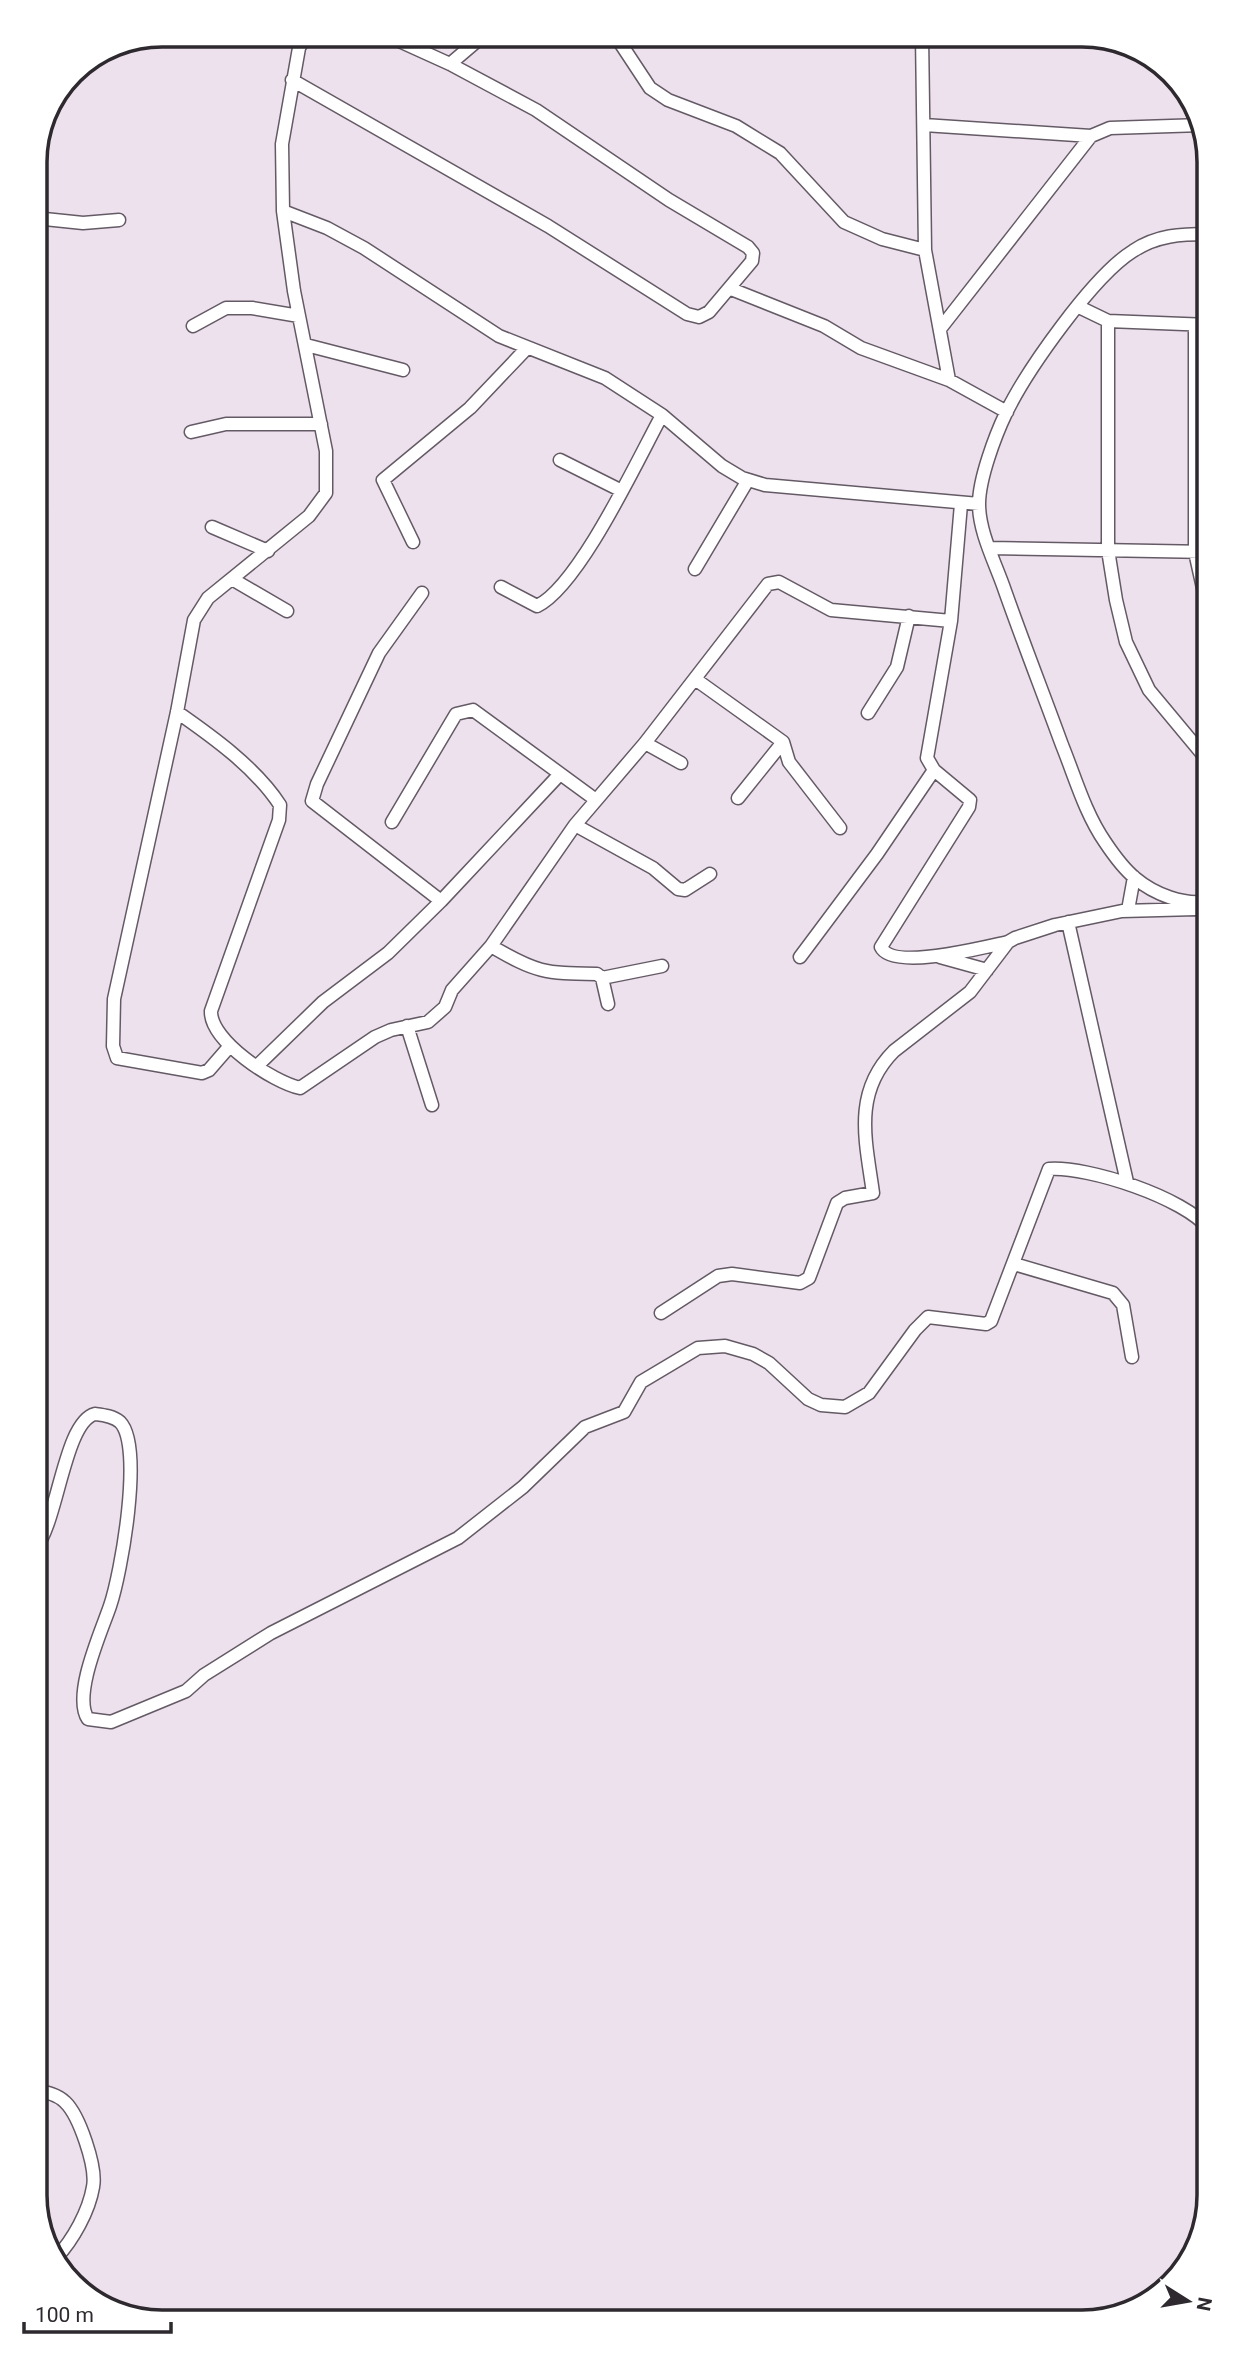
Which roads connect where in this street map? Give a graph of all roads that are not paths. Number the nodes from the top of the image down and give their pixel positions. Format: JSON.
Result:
{"nodes":[{"id":1,"x":300,"y":47,"type":"edge"},
{"id":2,"x":412,"y":47,"type":"edge"},
{"id":3,"x":470,"y":47,"type":"edge"},
{"id":4,"x":623,"y":47,"type":"edge"},
{"id":5,"x":922,"y":47,"type":"edge"},
{"id":6,"x":450,"y":64,"type":"junction"},
{"id":7,"x":292,"y":80,"type":"junction"},
{"id":8,"x":924,"y":125,"type":"junction"},
{"id":9,"x":1190,"y":125,"type":"edge"},
{"id":10,"x":1091,"y":136,"type":"junction"},
{"id":11,"x":283,"y":211,"type":"junction"},
{"id":12,"x":47,"y":219,"type":"edge"},
{"id":13,"x":119,"y":220,"type":"dead end"},
{"id":14,"x":1197,"y":234,"type":"edge"},
{"id":15,"x":925,"y":250,"type":"junction"},
{"id":16,"x":731,"y":289,"type":"junction"},
{"id":17,"x":1079,"y":307,"type":"junction"},
{"id":18,"x":299,"y":316,"type":"junction"},
{"id":19,"x":1108,"y":321,"type":"junction"},
{"id":20,"x":1195,"y":325,"type":"joint"},
{"id":21,"x":193,"y":326,"type":"dead end"},
{"id":22,"x":940,"y":329,"type":"junction"},
{"id":23,"x":306,"y":345,"type":"junction"},
{"id":24,"x":526,"y":349,"type":"junction"},
{"id":25,"x":403,"y":370,"type":"dead end"},
{"id":26,"x":949,"y":380,"type":"junction"},
{"id":27,"x":1006,"y":412,"type":"junction"},
{"id":28,"x":662,"y":415,"type":"junction"},
{"id":29,"x":321,"y":424,"type":"junction"},
{"id":30,"x":191,"y":432,"type":"dead end"},
{"id":31,"x":560,"y":460,"type":"dead end"},
{"id":32,"x":748,"y":480,"type":"junction"},
{"id":33,"x":621,"y":490,"type":"junction"},
{"id":34,"x":961,"y":504,"type":"junction"},
{"id":35,"x":979,"y":504,"type":"junction"},
{"id":36,"x":212,"y":527,"type":"dead end"},
{"id":37,"x":413,"y":542,"type":"dead end"},
{"id":38,"x":989,"y":548,"type":"junction"},
{"id":39,"x":1108,"y":550,"type":"junction"},
{"id":40,"x":268,"y":551,"type":"junction"},
{"id":41,"x":1195,"y":552,"type":"junction"},
{"id":42,"x":1197,"y":561,"type":"edge"},
{"id":43,"x":695,"y":569,"type":"dead end"},
{"id":44,"x":232,"y":579,"type":"junction"},
{"id":45,"x":501,"y":587,"type":"dead end"},
{"id":46,"x":422,"y":593,"type":"dead end"},
{"id":47,"x":287,"y":611,"type":"dead end"},
{"id":48,"x":909,"y":616,"type":"junction"},
{"id":49,"x":951,"y":621,"type":"junction"},
{"id":50,"x":695,"y":679,"type":"junction"},
{"id":51,"x":177,"y":712,"type":"junction"},
{"id":52,"x":868,"y":713,"type":"dead end"},
{"id":53,"x":783,"y":742,"type":"junction"},
{"id":54,"x":645,"y":743,"type":"junction"},
{"id":55,"x":1197,"y":748,"type":"edge"},
{"id":56,"x":681,"y":763,"type":"dead end"},
{"id":57,"x":934,"y":770,"type":"junction"},
{"id":58,"x":560,"y":774,"type":"junction"},
{"id":59,"x":738,"y":798,"type":"dead end"},
{"id":60,"x":596,"y":800,"type":"junction"},
{"id":61,"x":392,"y":822,"type":"dead end"},
{"id":62,"x":575,"y":825,"type":"junction"},
{"id":63,"x":840,"y":828,"type":"dead end"},
{"id":64,"x":710,"y":874,"type":"dead end"},
{"id":65,"x":1134,"y":877,"type":"junction"},
{"id":66,"x":1147,"y":887,"type":"junction"},
{"id":67,"x":441,"y":901,"type":"junction"},
{"id":68,"x":1197,"y":903,"type":"edge"},
{"id":69,"x":1197,"y":904,"type":"edge"},
{"id":70,"x":1128,"y":910,"type":"junction"},
{"id":71,"x":1143,"y":910,"type":"junction"},
{"id":72,"x":1068,"y":922,"type":"junction"},
{"id":73,"x":1008,"y":942,"type":"junction"},
{"id":74,"x":491,"y":946,"type":"junction"},
{"id":75,"x":936,"y":956,"type":"junction"},
{"id":76,"x":800,"y":957,"type":"dead end"},
{"id":77,"x":662,"y":967,"type":"dead end"},
{"id":78,"x":987,"y":970,"type":"junction"},
{"id":79,"x":603,"y":978,"type":"junction"},
{"id":80,"x":608,"y":1004,"type":"dead end"},
{"id":81,"x":407,"y":1026,"type":"junction"},
{"id":82,"x":229,"y":1047,"type":"junction"},
{"id":83,"x":258,"y":1065,"type":"junction"},
{"id":84,"x":432,"y":1105,"type":"dead end"},
{"id":85,"x":1127,"y":1182,"type":"junction"},
{"id":86,"x":1197,"y":1218,"type":"edge"},
{"id":87,"x":1014,"y":1265,"type":"junction"},
{"id":88,"x":661,"y":1313,"type":"dead end"},
{"id":89,"x":1132,"y":1357,"type":"dead end"},
{"id":90,"x":47,"y":1529,"type":"edge"},
{"id":91,"x":47,"y":2094,"type":"edge"},
{"id":92,"x":62,"y":2250,"type":"edge"}],
"edges":[{"from":1,"to":7,"type":"street"},
{"from":2,"to":6,"type":"street"},
{"from":3,"to":6,"type":"street"},
{"from":4,"to":15,"type":"street"},
{"from":5,"to":8,"type":"street"},
{"from":6,"to":16,"type":"street"},
{"from":7,"to":11,"type":"street"},
{"from":7,"to":16,"type":"street"},
{"from":8,"to":10,"type":"street"},
{"from":8,"to":15,"type":"street"},
{"from":9,"to":10,"type":"street"},
{"from":10,"to":22,"type":"street"},
{"from":11,"to":18,"type":"street"},
{"from":11,"to":24,"type":"street"},
{"from":12,"to":13,"type":"street"},
{"from":14,"to":17,"type":"street"},
{"from":15,"to":22,"type":"street"},
{"from":16,"to":26,"type":"street"},
{"from":17,"to":19,"type":"street"},
{"from":17,"to":27,"type":"street"},
{"from":18,"to":21,"type":"street"},
{"from":18,"to":23,"type":"street"},
{"from":19,"to":20,"type":"street"},
{"from":19,"to":39,"type":"street"},
{"from":20,"to":41,"type":"street"},
{"from":22,"to":26,"type":"street"},
{"from":23,"to":25,"type":"street"},
{"from":23,"to":29,"type":"street"},
{"from":24,"to":28,"type":"street"},
{"from":24,"to":37,"type":"street"},
{"from":26,"to":27,"type":"street"},
{"from":27,"to":35,"type":"street"},
{"from":28,"to":32,"type":"street"},
{"from":28,"to":33,"type":"street"},
{"from":29,"to":30,"type":"street"},
{"from":29,"to":40,"type":"street"},
{"from":31,"to":33,"type":"street"},
{"from":32,"to":34,"type":"street"},
{"from":32,"to":43,"type":"street"},
{"from":33,"to":45,"type":"street"},
{"from":34,"to":35,"type":"street"},
{"from":34,"to":49,"type":"street"},
{"from":35,"to":38,"type":"street"},
{"from":36,"to":40,"type":"street"},
{"from":38,"to":39,"type":"street"},
{"from":38,"to":65,"type":"street"},
{"from":39,"to":41,"type":"street"},
{"from":39,"to":55,"type":"street"},
{"from":40,"to":44,"type":"street"},
{"from":41,"to":42,"type":"street"},
{"from":44,"to":47,"type":"street"},
{"from":44,"to":51,"type":"street"},
{"from":46,"to":67,"type":"street"},
{"from":48,"to":49,"type":"street"},
{"from":48,"to":50,"type":"street"},
{"from":48,"to":52,"type":"street"},
{"from":49,"to":57,"type":"street"},
{"from":50,"to":53,"type":"street"},
{"from":50,"to":54,"type":"street"},
{"from":51,"to":82,"type":"street"},
{"from":51,"to":82,"type":"street"},
{"from":53,"to":59,"type":"street"},
{"from":53,"to":63,"type":"street"},
{"from":54,"to":56,"type":"street"},
{"from":54,"to":60,"type":"street"},
{"from":57,"to":75,"type":"street"},
{"from":57,"to":76,"type":"street"},
{"from":58,"to":60,"type":"street"},
{"from":58,"to":61,"type":"street"},
{"from":58,"to":67,"type":"street"},
{"from":60,"to":62,"type":"street"},
{"from":62,"to":64,"type":"street"},
{"from":62,"to":74,"type":"street"},
{"from":65,"to":66,"type":"street"},
{"from":65,"to":70,"type":"street"},
{"from":66,"to":68,"type":"street"},
{"from":66,"to":71,"type":"street"},
{"from":67,"to":83,"type":"street"},
{"from":69,"to":71,"type":"street"},
{"from":70,"to":71,"type":"street"},
{"from":70,"to":72,"type":"street"},
{"from":72,"to":73,"type":"street"},
{"from":72,"to":85,"type":"street"},
{"from":73,"to":75,"type":"street"},
{"from":73,"to":78,"type":"street"},
{"from":74,"to":79,"type":"street"},
{"from":74,"to":81,"type":"street"},
{"from":75,"to":78,"type":"street"},
{"from":77,"to":79,"type":"street"},
{"from":78,"to":88,"type":"street"},
{"from":79,"to":80,"type":"street"},
{"from":81,"to":83,"type":"street"},
{"from":81,"to":84,"type":"street"},
{"from":82,"to":83,"type":"street"},
{"from":85,"to":86,"type":"street"},
{"from":85,"to":87,"type":"street"},
{"from":87,"to":89,"type":"street"},
{"from":87,"to":90,"type":"street"},
{"from":91,"to":92,"type":"street"}]}
